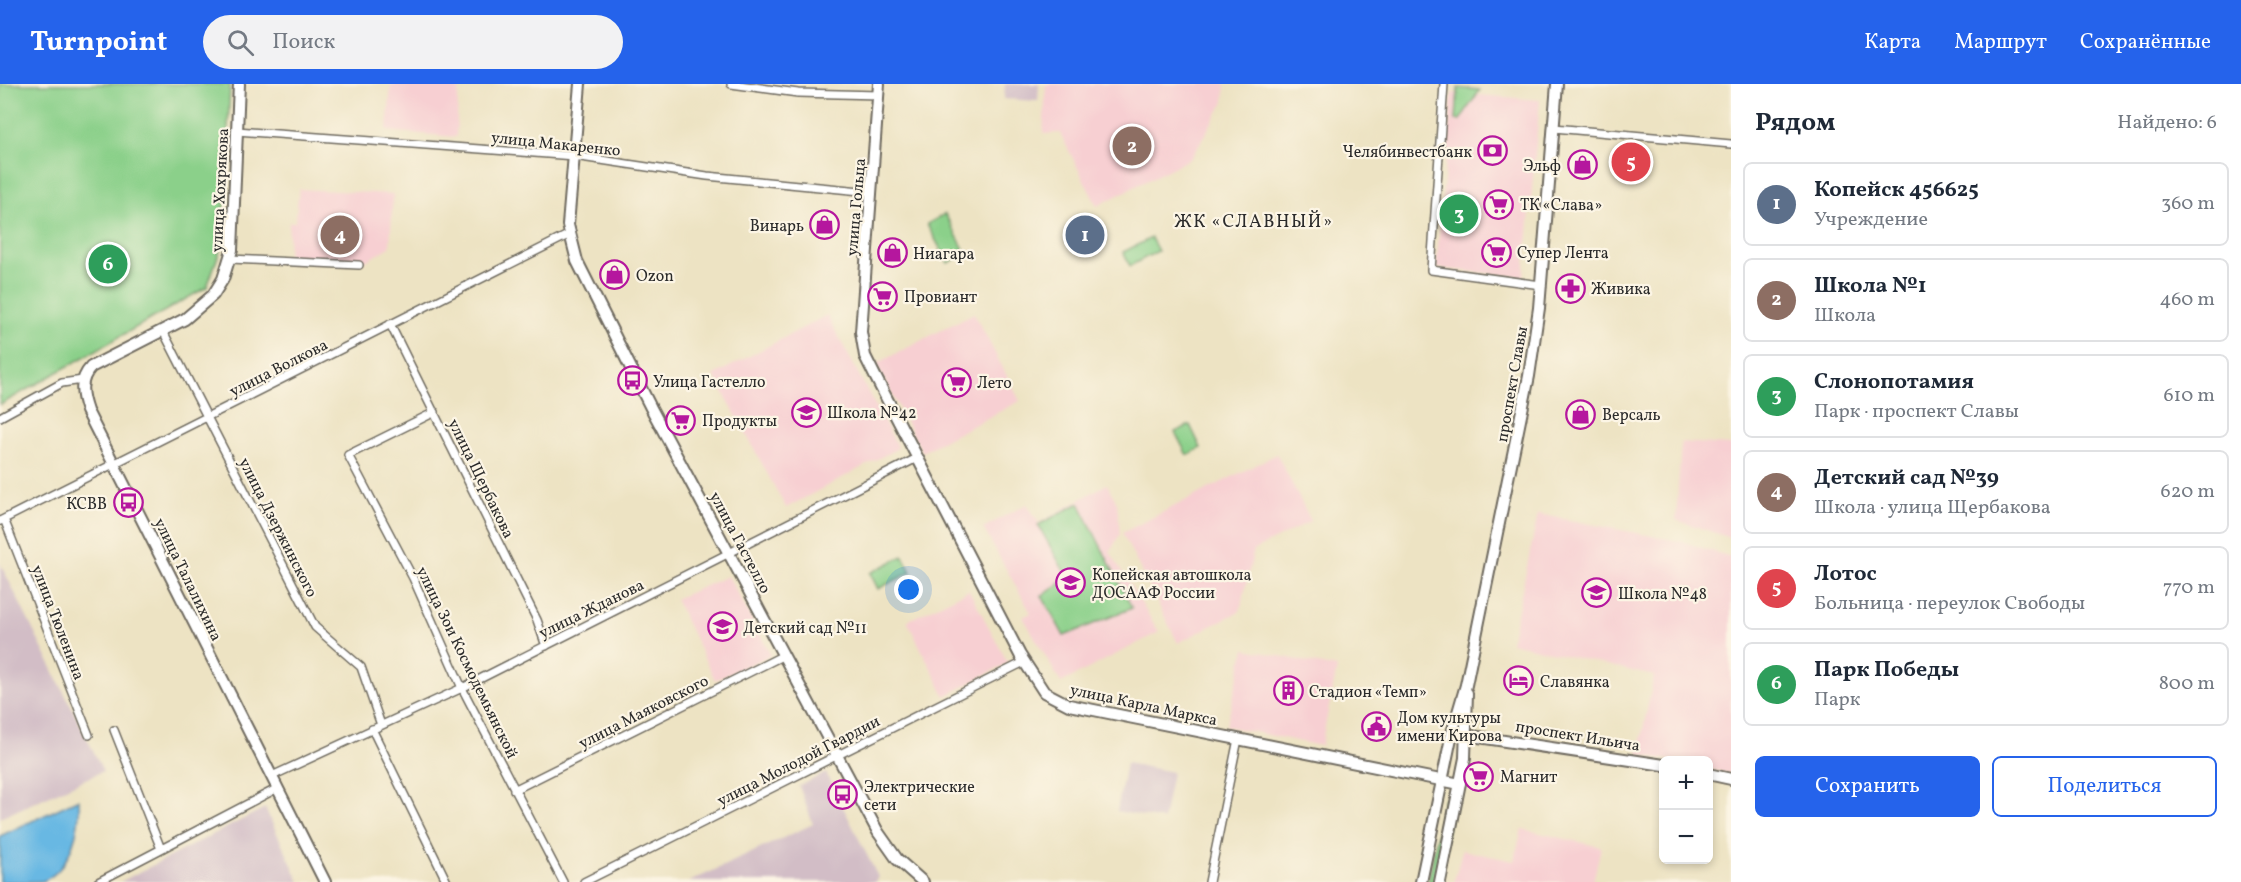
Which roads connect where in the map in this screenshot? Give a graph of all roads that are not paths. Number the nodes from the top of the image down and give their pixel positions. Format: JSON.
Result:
{"nodes":[{"id":1,"x":239,"y":84,"type":"edge"},
{"id":2,"x":580,"y":84,"type":"edge"},
{"id":3,"x":731,"y":84,"type":"edge"},
{"id":4,"x":1444,"y":84,"type":"edge"},
{"id":5,"x":1557,"y":84,"type":"edge"},
{"id":6,"x":879,"y":90,"type":"edge"},
{"id":7,"x":1554,"y":128,"type":"junction"},
{"id":8,"x":237,"y":131,"type":"junction"},
{"id":9,"x":1731,"y":144,"type":"edge"},
{"id":10,"x":574,"y":156,"type":"junction"},
{"id":11,"x":871,"y":192,"type":"junction"},
{"id":12,"x":568,"y":235,"type":"junction"},
{"id":13,"x":230,"y":259,"type":"junction"},
{"id":14,"x":359,"y":265,"type":"dead end"},
{"id":15,"x":1541,"y":285,"type":"junction"},
{"id":16,"x":390,"y":324,"type":"junction"},
{"id":17,"x":163,"y":331,"type":"junction"},
{"id":18,"x":861,"y":332,"type":"joint"},
{"id":19,"x":83,"y":380,"type":"junction"},
{"id":20,"x":435,"y":412,"type":"junction"},
{"id":21,"x":0,"y":417,"type":"edge"},
{"id":22,"x":207,"y":418,"type":"junction"},
{"id":23,"x":918,"y":457,"type":"junction"},
{"id":24,"x":116,"y":463,"type":"junction"},
{"id":25,"x":2,"y":520,"type":"edge"},
{"id":26,"x":730,"y":554,"type":"junction"},
{"id":27,"x":546,"y":646,"type":"junction"},
{"id":28,"x":784,"y":655,"type":"junction"},
{"id":29,"x":1024,"y":662,"type":"junction"},
{"id":30,"x":1466,"y":685,"type":"junction"},
{"id":31,"x":462,"y":688,"type":"junction"},
{"id":32,"x":381,"y":725,"type":"junction"},
{"id":33,"x":372,"y":729,"type":"junction"},
{"id":34,"x":114,"y":730,"type":"dead end"},
{"id":35,"x":1452,"y":733,"type":"junction"},
{"id":36,"x":89,"y":735,"type":"dead end"},
{"id":37,"x":1467,"y":735,"type":"junction"},
{"id":38,"x":1238,"y":739,"type":"junction"},
{"id":39,"x":836,"y":756,"type":"junction"},
{"id":40,"x":1659,"y":764,"type":"edge"},
{"id":41,"x":1713,"y":775,"type":"edge"},
{"id":42,"x":272,"y":777,"type":"junction"},
{"id":43,"x":1731,"y":779,"type":"edge"},
{"id":44,"x":1442,"y":781,"type":"junction"},
{"id":45,"x":1460,"y":784,"type":"junction"},
{"id":46,"x":278,"y":788,"type":"junction"},
{"id":47,"x":514,"y":790,"type":"junction"},
{"id":48,"x":161,"y":849,"type":"junction"},
{"id":49,"x":98,"y":882,"type":"edge"},
{"id":50,"x":325,"y":882,"type":"edge"},
{"id":51,"x":447,"y":882,"type":"edge"},
{"id":52,"x":562,"y":882,"type":"edge"},
{"id":53,"x":584,"y":882,"type":"edge"},
{"id":54,"x":923,"y":882,"type":"edge"},
{"id":55,"x":1209,"y":882,"type":"edge"},
{"id":56,"x":1421,"y":882,"type":"edge"},
{"id":57,"x":1440,"y":882,"type":"edge"}],
"edges":[{"from":1,"to":8,"type":"street","name":"улица Хохрякова"},
{"from":2,"to":10,"type":"street"},
{"from":3,"to":6,"type":"street"},
{"from":4,"to":15,"type":"street"},
{"from":5,"to":7,"type":"street","name":"проспект Славы"},
{"from":6,"to":11,"type":"street","name":"улица Гольца"},
{"from":7,"to":9,"type":"street"},
{"from":7,"to":15,"type":"street","name":"проспект Славы"},
{"from":8,"to":10,"type":"street","name":"улица Макаренко"},
{"from":8,"to":13,"type":"street","name":"улица Хохрякова"},
{"from":10,"to":11,"type":"street","name":"улица Макаренко"},
{"from":10,"to":12,"type":"street"},
{"from":11,"to":18,"type":"street","name":"улица Гольца"},
{"from":12,"to":16,"type":"street","name":"улица Волкова"},
{"from":12,"to":26,"type":"street","name":"улица Гастелло"},
{"from":13,"to":14,"type":"street"},
{"from":13,"to":17,"type":"street","name":"улица Хохрякова"},
{"from":15,"to":30,"type":"street","name":"проспект Славы"},
{"from":16,"to":20,"type":"street","name":"улица Щербакова"},
{"from":16,"to":22,"type":"street","name":"улица Волкова"},
{"from":17,"to":19,"type":"street","name":"улица Хохрякова"},
{"from":17,"to":22,"type":"street","name":"улица Дзержинского"},
{"from":18,"to":23,"type":"street","name":"улица Карла Маркса"},
{"from":19,"to":21,"type":"street"},
{"from":19,"to":24,"type":"street","name":"улица Талалихина"},
{"from":20,"to":27,"type":"street","name":"улица Щербакова"},
{"from":20,"to":31,"type":"street","name":"улица Зои Космодемьянской"},
{"from":22,"to":24,"type":"street","name":"улица Волкова"},
{"from":22,"to":32,"type":"street","name":"улица Дзержинского"},
{"from":23,"to":26,"type":"street","name":"улица Жданова"},
{"from":23,"to":29,"type":"street","name":"улица Карла Маркса"},
{"from":24,"to":25,"type":"street","name":"улица Волкова"},
{"from":24,"to":42,"type":"street","name":"улица Талалихина"},
{"from":25,"to":36,"type":"street","name":"улица Тюленина"},
{"from":26,"to":27,"type":"street","name":"улица Жданова"},
{"from":26,"to":28,"type":"street","name":"улица Гастелло"},
{"from":27,"to":31,"type":"street","name":"улица Жданова"},
{"from":28,"to":39,"type":"street","name":"улица Гастелло"},
{"from":28,"to":47,"type":"street","name":"улица Маяковского"},
{"from":29,"to":38,"type":"street","name":"улица Карла Маркса"},
{"from":29,"to":39,"type":"street","name":"улица Молодой Гвардии"},
{"from":30,"to":35,"type":"street","name":"проспект Славы"},
{"from":30,"to":37,"type":"street","name":"проспект Славы"},
{"from":31,"to":32,"type":"street","name":"улица Жданова"},
{"from":31,"to":47,"type":"street","name":"улица Зои Космодемьянской"},
{"from":32,"to":33,"type":"street","name":"улица Жданова"},
{"from":33,"to":42,"type":"street","name":"улица Жданова"},
{"from":33,"to":51,"type":"street"},
{"from":34,"to":48,"type":"street"},
{"from":35,"to":37,"type":"street","name":"проспект Ильича"},
{"from":35,"to":44,"type":"street","name":"проспект Славы"},
{"from":37,"to":40,"type":"street","name":"проспект Ильича"},
{"from":37,"to":45,"type":"street","name":"проспект Славы"},
{"from":38,"to":44,"type":"street","name":"улица Карла Маркса"},
{"from":38,"to":55,"type":"street"},
{"from":39,"to":53,"type":"street","name":"улица Молодой Гвардии"},
{"from":39,"to":54,"type":"street","name":"улица Гастелло"},
{"from":41,"to":43,"type":"street"},
{"from":42,"to":46,"type":"street","name":"улица Талалихина"},
{"from":44,"to":45,"type":"street","name":"улица Карла Маркса"},
{"from":44,"to":56,"type":"street","name":"проспект Славы"},
{"from":45,"to":57,"type":"street","name":"проспект Славы"},
{"from":46,"to":48,"type":"street"},
{"from":46,"to":50,"type":"street","name":"улица Талалихина"},
{"from":47,"to":52,"type":"street","name":"улица Зои Космодемьянской"},
{"from":48,"to":49,"type":"street"}]}
